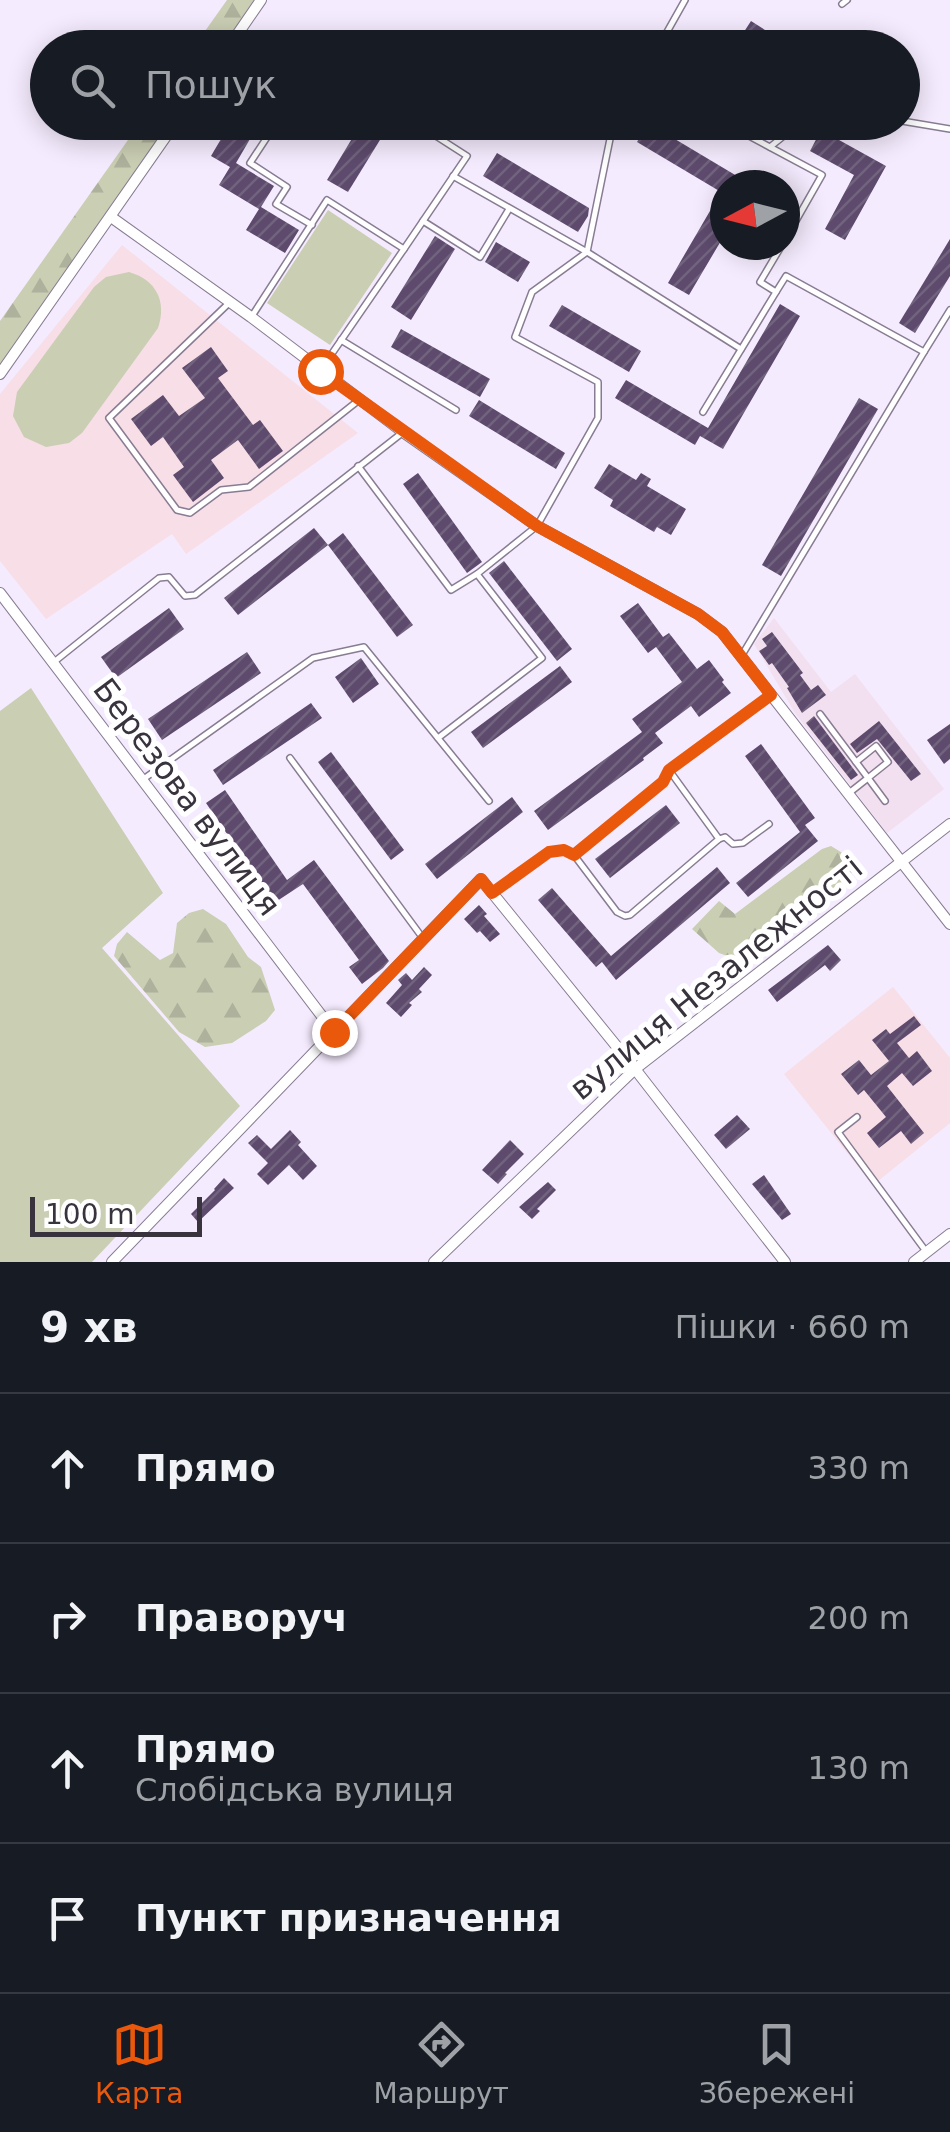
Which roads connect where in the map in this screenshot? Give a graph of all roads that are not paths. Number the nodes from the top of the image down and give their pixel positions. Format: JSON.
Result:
{"nodes":[{"id":1,"x":261,"y":0,"type":"edge"},
{"id":2,"x":684,"y":0,"type":"edge"},
{"id":3,"x":240,"y":30,"type":"edge"},
{"id":4,"x":668,"y":30,"type":"edge"},
{"id":5,"x":920,"y":123,"type":"edge"},
{"id":6,"x":950,"y":129,"type":"edge"},
{"id":7,"x":164,"y":140,"type":"edge"},
{"id":8,"x":266,"y":140,"type":"edge"},
{"id":9,"x":442,"y":140,"type":"edge"},
{"id":10,"x":610,"y":140,"type":"edge"},
{"id":11,"x":756,"y":140,"type":"edge"},
{"id":12,"x":780,"y":140,"type":"edge"},
{"id":13,"x":770,"y":148,"type":"junction"},
{"id":14,"x":454,"y":176,"type":"junction"},
{"id":15,"x":509,"y":209,"type":"junction"},
{"id":16,"x":800,"y":214,"type":"edge"},
{"id":17,"x":111,"y":216,"type":"junction"},
{"id":18,"x":423,"y":220,"type":"junction"},
{"id":19,"x":312,"y":225,"type":"junction"},
{"id":20,"x":404,"y":249,"type":"junction"},
{"id":21,"x":587,"y":252,"type":"junction"},
{"id":22,"x":773,"y":260,"type":"edge"},
{"id":23,"x":776,"y":292,"type":"junction"},
{"id":24,"x":230,"y":302,"type":"junction"},
{"id":25,"x":950,"y":310,"type":"edge"},
{"id":26,"x":251,"y":317,"type":"junction"},
{"id":27,"x":942,"y":323,"type":"junction"},
{"id":28,"x":950,"y":329,"type":"edge"},
{"id":29,"x":341,"y":340,"type":"junction"},
{"id":30,"x":741,"y":349,"type":"junction"},
{"id":31,"x":924,"y":352,"type":"junction"},
{"id":32,"x":320,"y":371,"type":"junction"},
{"id":33,"x":0,"y":374,"type":"edge"},
{"id":34,"x":359,"y":400,"type":"junction"},
{"id":35,"x":456,"y":410,"type":"dead end"},
{"id":36,"x":703,"y":412,"type":"dead end"},
{"id":37,"x":403,"y":432,"type":"junction"},
{"id":38,"x":358,"y":466,"type":"junction"},
{"id":39,"x":537,"y":526,"type":"junction"},
{"id":40,"x":477,"y":574,"type":"junction"},
{"id":41,"x":0,"y":593,"type":"edge"},
{"id":42,"x":742,"y":655,"type":"junction"},
{"id":43,"x":54,"y":662,"type":"junction"},
{"id":44,"x":771,"y":695,"type":"junction"},
{"id":45,"x":820,"y":714,"type":"dead end"},
{"id":46,"x":438,"y":738,"type":"junction"},
{"id":47,"x":290,"y":758,"type":"dead end"},
{"id":48,"x":856,"y":762,"type":"junction"},
{"id":49,"x":669,"y":770,"type":"junction"},
{"id":50,"x":868,"y":778,"type":"junction"},
{"id":51,"x":142,"y":780,"type":"junction"},
{"id":52,"x":849,"y":794,"type":"junction"},
{"id":53,"x":885,"y":800,"type":"dead end"},
{"id":54,"x":489,"y":802,"type":"dead end"},
{"id":55,"x":769,"y":824,"type":"dead end"},
{"id":56,"x":950,"y":824,"type":"edge"},
{"id":57,"x":719,"y":839,"type":"junction"},
{"id":58,"x":574,"y":855,"type":"junction"},
{"id":59,"x":901,"y":860,"type":"junction"},
{"id":60,"x":492,"y":893,"type":"junction"},
{"id":61,"x":950,"y":924,"type":"edge"},
{"id":62,"x":424,"y":939,"type":"junction"},
{"id":63,"x":334,"y":1032,"type":"junction"},
{"id":64,"x":634,"y":1069,"type":"junction"},
{"id":65,"x":858,"y":1118,"type":"dead end"},
{"id":66,"x":950,"y":1234,"type":"edge"},
{"id":67,"x":930,"y":1257,"type":"edge"},
{"id":68,"x":112,"y":1262,"type":"edge"},
{"id":69,"x":434,"y":1262,"type":"edge"},
{"id":70,"x":785,"y":1262,"type":"edge"},
{"id":71,"x":914,"y":1262,"type":"edge"}],
"edges":[{"from":1,"to":3,"type":"street"},
{"from":2,"to":4,"type":"lane"},
{"from":5,"to":6,"type":"lane"},
{"from":7,"to":17,"type":"street"},
{"from":8,"to":19,"type":"lane"},
{"from":9,"to":14,"type":"lane"},
{"from":10,"to":21,"type":"lane"},
{"from":11,"to":13,"type":"lane"},
{"from":12,"to":13,"type":"lane"},
{"from":13,"to":16,"type":"lane"},
{"from":14,"to":15,"type":"lane"},
{"from":14,"to":18,"type":"lane"},
{"from":15,"to":18,"type":"lane"},
{"from":15,"to":21,"type":"lane"},
{"from":17,"to":24,"type":"street"},
{"from":17,"to":33,"type":"street"},
{"from":18,"to":20,"type":"lane"},
{"from":19,"to":20,"type":"lane"},
{"from":19,"to":26,"type":"lane"},
{"from":20,"to":29,"type":"lane"},
{"from":21,"to":30,"type":"lane"},
{"from":21,"to":39,"type":"lane"},
{"from":22,"to":23,"type":"lane"},
{"from":23,"to":30,"type":"lane"},
{"from":23,"to":31,"type":"lane"},
{"from":24,"to":26,"type":"street"},
{"from":24,"to":34,"type":"lane"},
{"from":25,"to":27,"type":"lane"},
{"from":26,"to":32,"type":"street"},
{"from":27,"to":28,"type":"lane"},
{"from":27,"to":31,"type":"lane"},
{"from":29,"to":32,"type":"lane"},
{"from":29,"to":35,"type":"lane"},
{"from":30,"to":36,"type":"lane"},
{"from":31,"to":42,"type":"lane"},
{"from":32,"to":34,"type":"street"},
{"from":34,"to":37,"type":"street"},
{"from":37,"to":38,"type":"lane"},
{"from":37,"to":39,"type":"street"},
{"from":38,"to":40,"type":"lane"},
{"from":38,"to":43,"type":"lane"},
{"from":39,"to":40,"type":"lane"},
{"from":39,"to":42,"type":"street"},
{"from":40,"to":46,"type":"lane"},
{"from":41,"to":43,"type":"street","name":"Березова вулиця"},
{"from":42,"to":44,"type":"street"},
{"from":43,"to":51,"type":"street","name":"Березова вулиця"},
{"from":44,"to":49,"type":"lane"},
{"from":44,"to":52,"type":"street"},
{"from":45,"to":48,"type":"lane"},
{"from":46,"to":51,"type":"lane"},
{"from":46,"to":54,"type":"lane"},
{"from":47,"to":62,"type":"lane"},
{"from":48,"to":50,"type":"lane"},
{"from":48,"to":50,"type":"lane"},
{"from":49,"to":57,"type":"lane"},
{"from":49,"to":58,"type":"lane"},
{"from":50,"to":52,"type":"lane"},
{"from":50,"to":53,"type":"lane"},
{"from":51,"to":63,"type":"street","name":"Березова вулиця"},
{"from":52,"to":59,"type":"street"},
{"from":55,"to":57,"type":"lane"},
{"from":56,"to":59,"type":"street","name":"вулиця Незалежності"},
{"from":57,"to":58,"type":"lane"},
{"from":58,"to":60,"type":"lane"},
{"from":59,"to":61,"type":"street"},
{"from":59,"to":64,"type":"street","name":"вулиця Незалежності"},
{"from":60,"to":62,"type":"street"},
{"from":60,"to":64,"type":"street"},
{"from":62,"to":63,"type":"street"},
{"from":63,"to":68,"type":"street"},
{"from":64,"to":69,"type":"street","name":"вулиця Незалежності"},
{"from":64,"to":70,"type":"street"},
{"from":65,"to":67,"type":"lane"},
{"from":66,"to":67,"type":"street"},
{"from":67,"to":71,"type":"street"}]}
